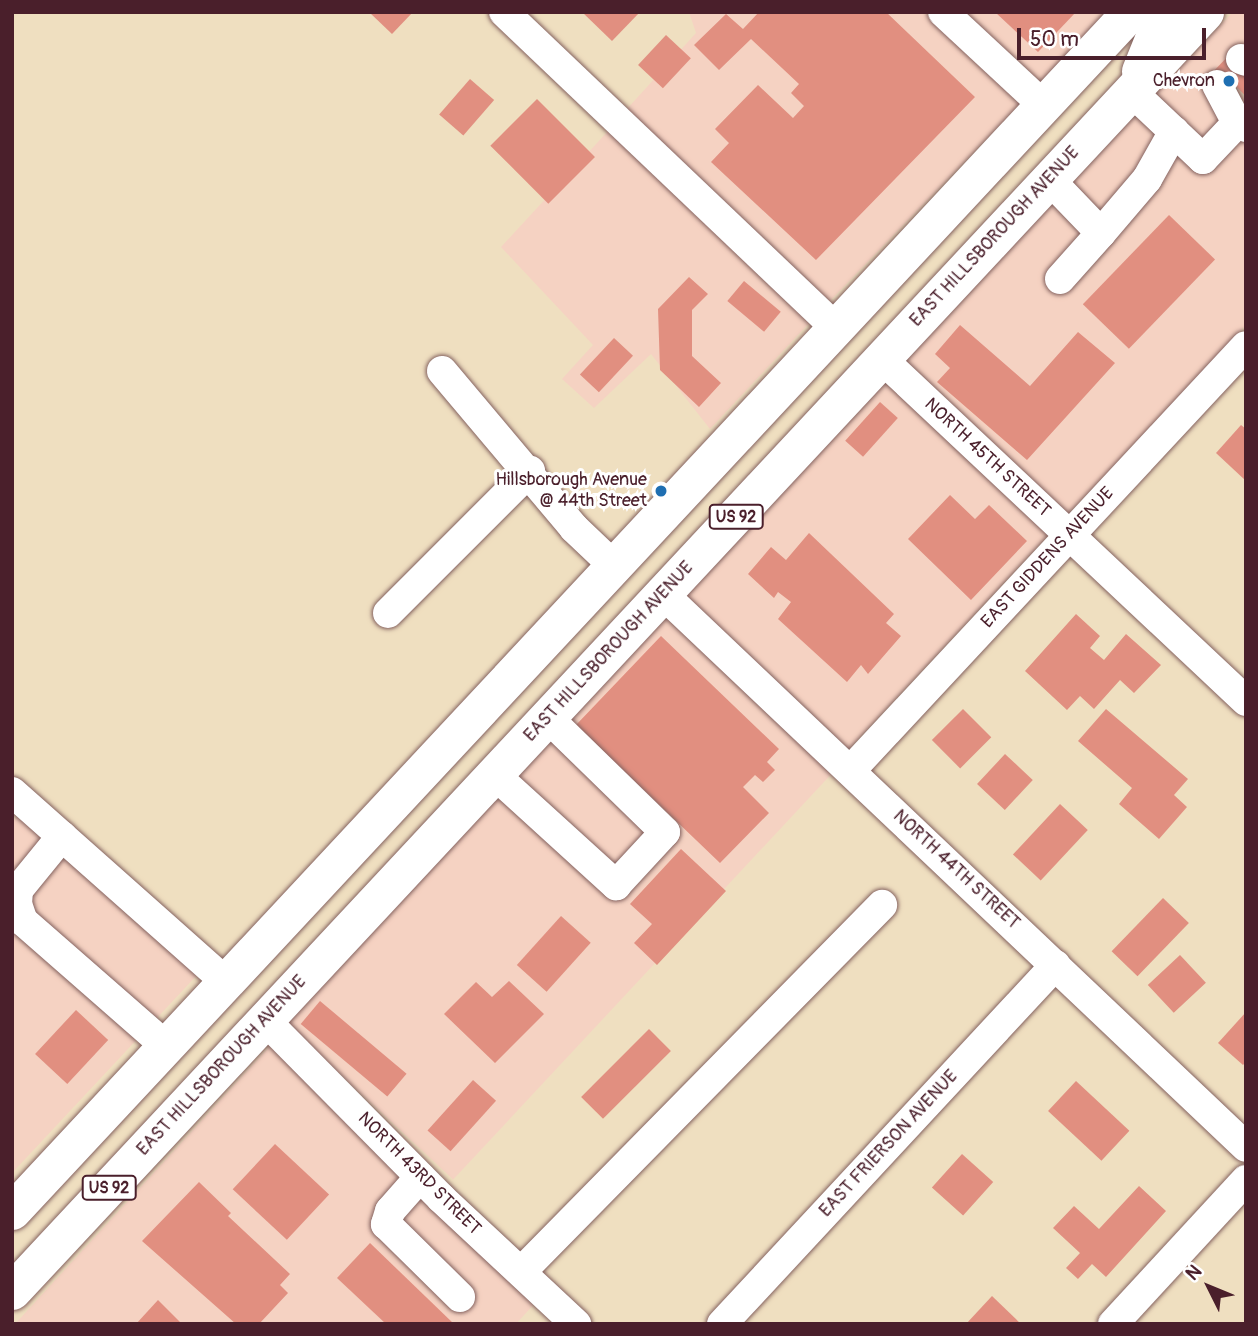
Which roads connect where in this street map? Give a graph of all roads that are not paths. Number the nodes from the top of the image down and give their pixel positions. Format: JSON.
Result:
{"nodes":[{"id":1,"x":504,"y":12,"type":"edge"},
{"id":2,"x":943,"y":12,"type":"edge"},
{"id":3,"x":1130,"y":12,"type":"edge"},
{"id":4,"x":1169,"y":12,"type":"edge"},
{"id":5,"x":1205,"y":12,"type":"edge"},
{"id":6,"x":1131,"y":91,"type":"junction"},
{"id":7,"x":1043,"y":105,"type":"junction"},
{"id":8,"x":1237,"y":112,"type":"tunnel mouth"},
{"id":9,"x":1174,"y":131,"type":"junction"},
{"id":10,"x":1049,"y":179,"type":"junction"},
{"id":11,"x":1101,"y":233,"type":"junction"},
{"id":12,"x":1060,"y":279,"type":"dead end"},
{"id":13,"x":836,"y":328,"type":"junction"},
{"id":14,"x":1246,"y":346,"type":"edge"},
{"id":15,"x":881,"y":358,"type":"junction"},
{"id":16,"x":442,"y":371,"type":"dead end"},
{"id":17,"x":530,"y":471,"type":"junction"},
{"id":18,"x":1069,"y":535,"type":"junction"},
{"id":19,"x":614,"y":566,"type":"junction"},
{"id":20,"x":664,"y":595,"type":"junction"},
{"id":21,"x":388,"y":613,"type":"dead end"},
{"id":22,"x":1246,"y":701,"type":"edge"},
{"id":23,"x":548,"y":718,"type":"junction"},
{"id":24,"x":850,"y":770,"type":"junction"},
{"id":25,"x":495,"y":775,"type":"junction"},
{"id":26,"x":12,"y":792,"type":"edge"},
{"id":27,"x":62,"y":836,"type":"junction"},
{"id":28,"x":882,"y":905,"type":"dead end"},
{"id":29,"x":283,"y":922,"type":"junction"},
{"id":30,"x":1056,"y":965,"type":"junction"},
{"id":31,"x":226,"y":982,"type":"junction"},
{"id":32,"x":265,"y":1020,"type":"junction"},
{"id":33,"x":166,"y":1046,"type":"junction"},
{"id":34,"x":205,"y":1085,"type":"junction"},
{"id":35,"x":1246,"y":1147,"type":"edge"},
{"id":36,"x":420,"y":1177,"type":"junction"},
{"id":37,"x":1246,"y":1180,"type":"edge"},
{"id":38,"x":12,"y":1211,"type":"edge"},
{"id":39,"x":521,"y":1272,"type":"junction"},
{"id":40,"x":12,"y":1291,"type":"edge"},
{"id":41,"x":460,"y":1297,"type":"dead end"},
{"id":42,"x":576,"y":1324,"type":"edge"},
{"id":43,"x":722,"y":1324,"type":"edge"},
{"id":44,"x":1113,"y":1324,"type":"edge"}],
"edges":[{"from":1,"to":13,"type":"street"},
{"from":2,"to":7,"type":"street"},
{"from":3,"to":7,"type":"main road","number":"US 92"},
{"from":4,"to":6,"type":"main road"},
{"from":5,"to":6,"type":"main road","name":"EAST HILLSBOROUGH AVENUE","number":"US 92"},
{"from":6,"to":9,"type":"street"},
{"from":6,"to":10,"type":"main road","name":"EAST HILLSBOROUGH AVENUE","number":"US 92"},
{"from":7,"to":13,"type":"main road","number":"US 92"},
{"from":8,"to":9,"type":"street"},
{"from":9,"to":11,"type":"street"},
{"from":10,"to":11,"type":"street"},
{"from":10,"to":15,"type":"main road","name":"EAST HILLSBOROUGH AVENUE","number":"US 92"},
{"from":11,"to":12,"type":"street"},
{"from":13,"to":19,"type":"main road","number":"US 92"},
{"from":14,"to":18,"type":"street","name":"EAST GIDDENS AVENUE"},
{"from":15,"to":18,"type":"street","name":"NORTH 45TH STREET"},
{"from":15,"to":20,"type":"main road","name":"EAST HILLSBOROUGH AVENUE","number":"US 92"},
{"from":16,"to":17,"type":"street"},
{"from":17,"to":19,"type":"street"},
{"from":17,"to":21,"type":"street"},
{"from":18,"to":22,"type":"street","name":"NORTH 45TH STREET"},
{"from":18,"to":24,"type":"street","name":"EAST GIDDENS AVENUE"},
{"from":19,"to":29,"type":"main road","number":"US 92"},
{"from":20,"to":23,"type":"main road","name":"EAST HILLSBOROUGH AVENUE","number":"US 92"},
{"from":20,"to":24,"type":"street","name":"NORTH 44TH STREET"},
{"from":23,"to":25,"type":"main road","name":"EAST HILLSBOROUGH AVENUE","number":"US 92"},
{"from":23,"to":25,"type":"street"},
{"from":24,"to":30,"type":"street","name":"NORTH 44TH STREET"},
{"from":25,"to":32,"type":"main road","name":"EAST HILLSBOROUGH AVENUE","number":"US 92"},
{"from":26,"to":27,"type":"street"},
{"from":27,"to":31,"type":"street"},
{"from":27,"to":33,"type":"street"},
{"from":28,"to":39,"type":"street"},
{"from":29,"to":31,"type":"main road","number":"US 92"},
{"from":29,"to":32,"type":"main road"},
{"from":30,"to":35,"type":"street","name":"NORTH 44TH STREET"},
{"from":30,"to":43,"type":"street","name":"EAST FRIERSON AVENUE"},
{"from":31,"to":33,"type":"main road","number":"US 92"},
{"from":31,"to":34,"type":"main road"},
{"from":32,"to":34,"type":"main road","name":"EAST HILLSBOROUGH AVENUE","number":"US 92"},
{"from":32,"to":36,"type":"street","name":"NORTH 43RD STREET"},
{"from":33,"to":38,"type":"main road","number":"US 92"},
{"from":34,"to":40,"type":"main road","name":"EAST HILLSBOROUGH AVENUE","number":"US 92"},
{"from":36,"to":39,"type":"street","name":"NORTH 43RD STREET"},
{"from":36,"to":41,"type":"street"},
{"from":37,"to":44,"type":"street"},
{"from":39,"to":42,"type":"street","name":"NORTH 43RD STREET"}]}
